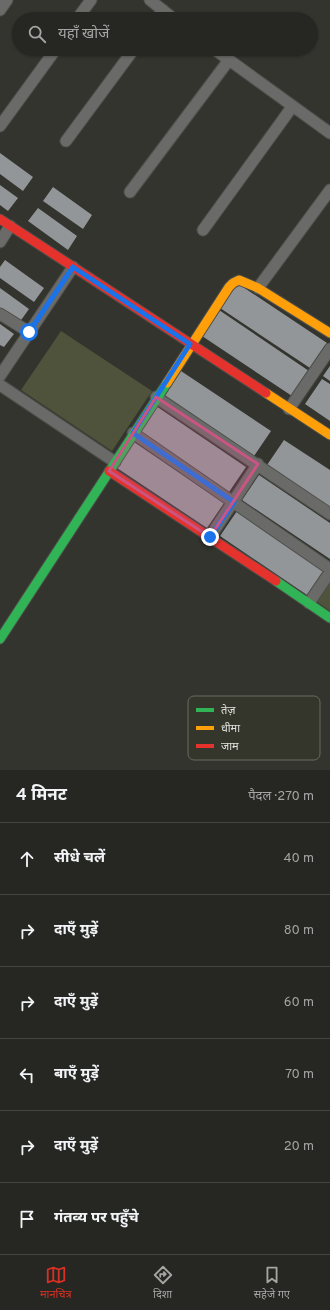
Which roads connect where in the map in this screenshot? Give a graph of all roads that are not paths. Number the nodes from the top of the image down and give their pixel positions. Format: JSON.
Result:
{"nodes":[{"id":1,"x":7,"y":0,"type":"edge"},
{"id":2,"x":150,"y":0,"type":"edge"},
{"id":3,"x":87,"y":2,"type":"edge"},
{"id":4,"x":0,"y":10,"type":"edge"},
{"id":5,"x":81,"y":12,"type":"edge"},
{"id":6,"x":157,"y":12,"type":"edge"},
{"id":7,"x":51,"y":56,"type":"edge"},
{"id":8,"x":129,"y":56,"type":"edge"},
{"id":9,"x":223,"y":56,"type":"edge"},
{"id":10,"x":228,"y":60,"type":"junction"},
{"id":11,"x":292,"y":107,"type":"junction"},
{"id":12,"x":0,"y":126,"type":"edge"},
{"id":13,"x":330,"y":133,"type":"edge"},
{"id":14,"x":66,"y":141,"type":"dead end"},
{"id":15,"x":330,"y":190,"type":"edge"},
{"id":16,"x":130,"y":192,"type":"dead end"},
{"id":17,"x":0,"y":219,"type":"edge"},
{"id":18,"x":10,"y":226,"type":"junction"},
{"id":19,"x":203,"y":230,"type":"dead end"},
{"id":20,"x":0,"y":242,"type":"edge"},
{"id":21,"x":73,"y":267,"type":"junction"},
{"id":22,"x":258,"y":288,"type":"junction"},
{"id":23,"x":0,"y":314,"type":"edge"},
{"id":24,"x":29,"y":332,"type":"junction"},
{"id":25,"x":330,"y":333,"type":"edge"},
{"id":26,"x":190,"y":344,"type":"junction"},
{"id":27,"x":330,"y":349,"type":"edge"},
{"id":28,"x":0,"y":376,"type":"edge"},
{"id":29,"x":0,"y":385,"type":"edge"},
{"id":30,"x":156,"y":397,"type":"junction"},
{"id":31,"x":289,"y":409,"type":"junction"},
{"id":32,"x":133,"y":433,"type":"junction"},
{"id":33,"x":330,"y":435,"type":"edge"},
{"id":34,"x":258,"y":464,"type":"junction"},
{"id":35,"x":112,"y":466,"type":"junction"},
{"id":36,"x":234,"y":502,"type":"junction"},
{"id":37,"x":330,"y":514,"type":"edge"},
{"id":38,"x":210,"y":537,"type":"junction"},
{"id":39,"x":330,"y":571,"type":"edge"},
{"id":40,"x":309,"y":603,"type":"junction"},
{"id":41,"x":330,"y":618,"type":"edge"},
{"id":42,"x":0,"y":638,"type":"edge"}],
"edges":[{"from":1,"to":4,"type":"street"},
{"from":2,"to":6,"type":"street"},
{"from":3,"to":5,"type":"street"},
{"from":7,"to":12,"type":"street"},
{"from":8,"to":14,"type":"street"},
{"from":9,"to":10,"type":"street"},
{"from":10,"to":11,"type":"street"},
{"from":10,"to":16,"type":"street"},
{"from":11,"to":13,"type":"street"},
{"from":11,"to":19,"type":"street"},
{"from":15,"to":22,"type":"street"},
{"from":17,"to":18,"type":"street"},
{"from":18,"to":20,"type":"street"},
{"from":18,"to":21,"type":"street"},
{"from":21,"to":24,"type":"street"},
{"from":21,"to":26,"type":"street"},
{"from":22,"to":25,"type":"street"},
{"from":22,"to":26,"type":"street"},
{"from":23,"to":24,"type":"street"},
{"from":24,"to":28,"type":"street"},
{"from":26,"to":30,"type":"street"},
{"from":26,"to":31,"type":"street"},
{"from":27,"to":31,"type":"street"},
{"from":29,"to":35,"type":"street"},
{"from":30,"to":32,"type":"street"},
{"from":30,"to":34,"type":"street"},
{"from":31,"to":33,"type":"street"},
{"from":32,"to":35,"type":"street"},
{"from":32,"to":36,"type":"street"},
{"from":34,"to":36,"type":"street"},
{"from":34,"to":37,"type":"street"},
{"from":35,"to":38,"type":"street"},
{"from":35,"to":42,"type":"street"},
{"from":36,"to":38,"type":"street"},
{"from":36,"to":39,"type":"street"},
{"from":38,"to":40,"type":"street"},
{"from":39,"to":40,"type":"street"},
{"from":40,"to":41,"type":"street"}]}
